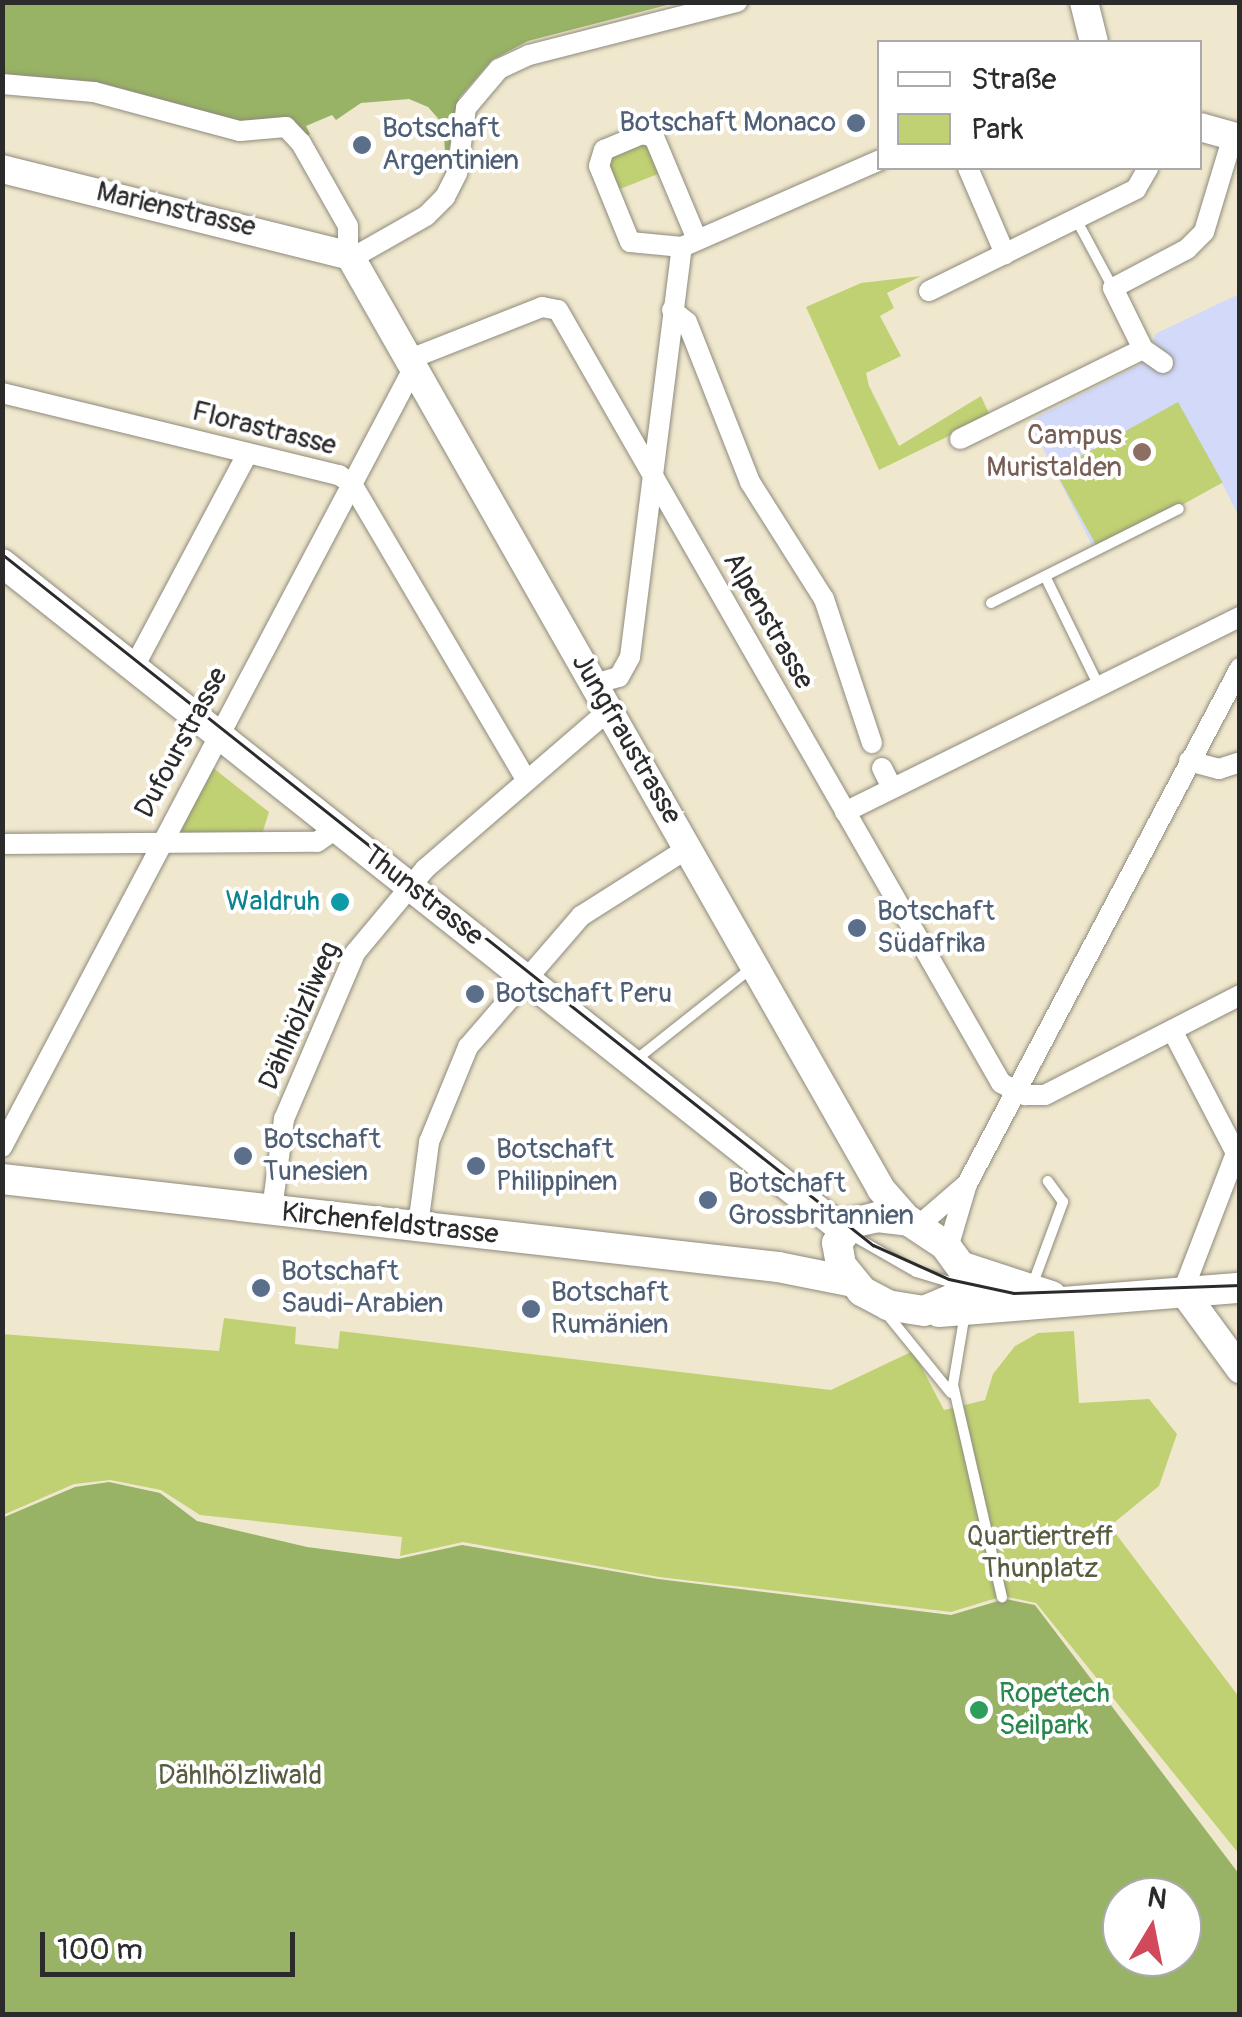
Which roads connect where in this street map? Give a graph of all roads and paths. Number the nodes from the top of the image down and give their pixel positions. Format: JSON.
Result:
{"nodes":[{"id":1,"x":737,"y":2,"type":"edge"},
{"id":2,"x":1084,"y":2,"type":"edge"},
{"id":3,"x":1094,"y":40,"type":"edge"},
{"id":4,"x":2,"y":84,"type":"edge"},
{"id":5,"x":1202,"y":127,"type":"edge"},
{"id":6,"x":1236,"y":137,"type":"edge"},
{"id":7,"x":877,"y":161,"type":"edge"},
{"id":8,"x":2,"y":169,"type":"edge"},
{"id":9,"x":969,"y":170,"type":"edge"},
{"id":10,"x":1147,"y":170,"type":"edge"},
{"id":11,"x":1076,"y":219,"type":"junction"},
{"id":12,"x":689,"y":242,"type":"junction"},
{"id":13,"x":1005,"y":254,"type":"junction"},
{"id":14,"x":350,"y":256,"type":"junction"},
{"id":15,"x":1112,"y":288,"type":"junction"},
{"id":16,"x":929,"y":291,"type":"dead end"},
{"id":17,"x":672,"y":310,"type":"junction"},
{"id":18,"x":1143,"y":349,"type":"junction"},
{"id":19,"x":412,"y":363,"type":"junction"},
{"id":20,"x":1164,"y":363,"type":"dead end"},
{"id":21,"x":2,"y":394,"type":"edge"},
{"id":22,"x":960,"y":438,"type":"dead end"},
{"id":23,"x":248,"y":453,"type":"junction"},
{"id":24,"x":652,"y":473,"type":"junction"},
{"id":25,"x":352,"y":484,"type":"junction"},
{"id":26,"x":1179,"y":509,"type":"dead end"},
{"id":27,"x":2,"y":563,"type":"edge"},
{"id":28,"x":1044,"y":576,"type":"junction"},
{"id":29,"x":992,"y":603,"type":"dead end"},
{"id":30,"x":1240,"y":618,"type":"edge"},
{"id":31,"x":134,"y":667,"type":"junction"},
{"id":32,"x":1240,"y":668,"type":"edge"},
{"id":33,"x":594,"y":684,"type":"junction"},
{"id":34,"x":1098,"y":684,"type":"junction"},
{"id":35,"x":609,"y":710,"type":"junction"},
{"id":36,"x":218,"y":734,"type":"junction"},
{"id":37,"x":872,"y":743,"type":"dead end"},
{"id":38,"x":1189,"y":760,"type":"junction"},
{"id":39,"x":1240,"y":762,"type":"edge"},
{"id":40,"x":882,"y":768,"type":"dead end"},
{"id":41,"x":526,"y":779,"type":"junction"},
{"id":42,"x":892,"y":788,"type":"junction"},
{"id":43,"x":844,"y":812,"type":"junction"},
{"id":44,"x":337,"y":828,"type":"junction"},
{"id":45,"x":2,"y":844,"type":"edge"},
{"id":46,"x":160,"y":844,"type":"junction"},
{"id":47,"x":688,"y":848,"type":"junction"},
{"id":48,"x":409,"y":886,"type":"junction"},
{"id":49,"x":754,"y":966,"type":"junction"},
{"id":50,"x":527,"y":978,"type":"junction"},
{"id":51,"x":1240,"y":994,"type":"edge"},
{"id":52,"x":1172,"y":1030,"type":"junction"},
{"id":53,"x":632,"y":1062,"type":"junction"},
{"id":54,"x":1016,"y":1092,"type":"junction"},
{"id":55,"x":2,"y":1147,"type":"edge"},
{"id":56,"x":1238,"y":1153,"type":"edge"},
{"id":57,"x":2,"y":1179,"type":"edge"},
{"id":58,"x":1048,"y":1181,"type":"dead end"},
{"id":59,"x":967,"y":1184,"type":"junction"},
{"id":60,"x":272,"y":1210,"type":"junction"},
{"id":61,"x":914,"y":1224,"type":"junction"},
{"id":62,"x":418,"y":1226,"type":"junction"},
{"id":63,"x":840,"y":1242,"type":"junction"},
{"id":64,"x":778,"y":1267,"type":"junction"},
{"id":65,"x":961,"y":1279,"type":"junction"},
{"id":66,"x":1240,"y":1288,"type":"edge"},
{"id":67,"x":865,"y":1292,"type":"junction"},
{"id":68,"x":1031,"y":1292,"type":"junction"},
{"id":69,"x":1183,"y":1292,"type":"junction"},
{"id":70,"x":1074,"y":1299,"type":"junction"},
{"id":71,"x":1240,"y":1369,"type":"edge"},
{"id":72,"x":955,"y":1398,"type":"junction"},
{"id":73,"x":1002,"y":1598,"type":"dead end"}],
"edges":[{"from":1,"to":14,"type":"street"},
{"from":2,"to":3,"type":"street"},
{"from":4,"to":14,"type":"street"},
{"from":5,"to":6,"type":"street"},
{"from":6,"to":15,"type":"street"},
{"from":7,"to":12,"type":"street"},
{"from":8,"to":14,"type":"street","name":"Marienstrasse"},
{"from":9,"to":13,"type":"street"},
{"from":10,"to":11,"type":"street"},
{"from":11,"to":13,"type":"street"},
{"from":11,"to":15,"type":"lane"},
{"from":12,"to":12,"type":"street"},
{"from":12,"to":17,"type":"street"},
{"from":13,"to":16,"type":"street"},
{"from":14,"to":19,"type":"street","name":"Jungfraustrasse"},
{"from":15,"to":18,"type":"street"},
{"from":17,"to":24,"type":"street"},
{"from":17,"to":37,"type":"street"},
{"from":18,"to":20,"type":"street"},
{"from":18,"to":22,"type":"street"},
{"from":19,"to":24,"type":"street","name":"Alpenstrasse"},
{"from":19,"to":25,"type":"street","name":"Dufourstrasse"},
{"from":19,"to":33,"type":"street","name":"Jungfraustrasse"},
{"from":21,"to":23,"type":"street","name":"Florastrasse"},
{"from":23,"to":25,"type":"street","name":"Florastrasse"},
{"from":23,"to":31,"type":"street"},
{"from":24,"to":33,"type":"street"},
{"from":24,"to":43,"type":"street","name":"Alpenstrasse"},
{"from":25,"to":36,"type":"street","name":"Dufourstrasse"},
{"from":25,"to":41,"type":"street","name":"Florastrasse"},
{"from":26,"to":28,"type":"lane"},
{"from":27,"to":31,"type":"street","name":"Thunstrasse"},
{"from":28,"to":29,"type":"lane"},
{"from":28,"to":34,"type":"lane"},
{"from":30,"to":34,"type":"street"},
{"from":31,"to":36,"type":"street","name":"Thunstrasse"},
{"from":32,"to":38,"type":"street"},
{"from":33,"to":35,"type":"street","name":"Jungfraustrasse"},
{"from":34,"to":42,"type":"street"},
{"from":35,"to":41,"type":"street","name":"Dählhölzliweg"},
{"from":35,"to":47,"type":"street","name":"Jungfraustrasse"},
{"from":36,"to":44,"type":"street","name":"Thunstrasse"},
{"from":36,"to":46,"type":"street","name":"Dufourstrasse"},
{"from":38,"to":39,"type":"street"},
{"from":38,"to":54,"type":"street"},
{"from":40,"to":42,"type":"street"},
{"from":41,"to":48,"type":"street","name":"Dählhölzliweg"},
{"from":42,"to":43,"type":"street"},
{"from":43,"to":54,"type":"street","name":"Alpenstrasse"},
{"from":44,"to":46,"type":"street"},
{"from":44,"to":48,"type":"street","name":"Thunstrasse"},
{"from":45,"to":46,"type":"street"},
{"from":46,"to":55,"type":"street","name":"Dufourstrasse"},
{"from":47,"to":49,"type":"street","name":"Jungfraustrasse"},
{"from":47,"to":50,"type":"street"},
{"from":48,"to":50,"type":"street","name":"Thunstrasse"},
{"from":48,"to":60,"type":"street","name":"Dählhölzliweg"},
{"from":49,"to":53,"type":"lane"},
{"from":49,"to":61,"type":"street","name":"Jungfraustrasse"},
{"from":50,"to":53,"type":"street","name":"Thunstrasse"},
{"from":50,"to":62,"type":"street"},
{"from":51,"to":52,"type":"street"},
{"from":52,"to":54,"type":"street"},
{"from":52,"to":56,"type":"street"},
{"from":53,"to":63,"type":"street","name":"Thunstrasse"},
{"from":54,"to":59,"type":"street"},
{"from":56,"to":69,"type":"street"},
{"from":57,"to":60,"type":"main road","name":"Kirchenfeldstrasse"},
{"from":58,"to":68,"type":"lane"},
{"from":59,"to":61,"type":"street"},
{"from":59,"to":65,"type":"street"},
{"from":60,"to":62,"type":"main road","name":"Kirchenfeldstrasse"},
{"from":61,"to":63,"type":"main road","name":"Kirchenfeldstrasse"},
{"from":61,"to":65,"type":"main road"},
{"from":62,"to":64,"type":"main road","name":"Kirchenfeldstrasse"},
{"from":63,"to":64,"type":"main road","name":"Kirchenfeldstrasse"},
{"from":63,"to":65,"type":"lane"},
{"from":63,"to":67,"type":"main road"},
{"from":64,"to":67,"type":"main road","name":"Kirchenfeldstrasse"},
{"from":65,"to":67,"type":"main road","name":"Kirchenfeldstrasse"},
{"from":65,"to":68,"type":"main road"},
{"from":65,"to":70,"type":"main road"},
{"from":65,"to":72,"type":"lane"},
{"from":66,"to":69,"type":"main road"},
{"from":67,"to":72,"type":"lane"},
{"from":68,"to":70,"type":"main road"},
{"from":69,"to":70,"type":"main road"},
{"from":69,"to":71,"type":"street"},
{"from":72,"to":73,"type":"lane"}]}
